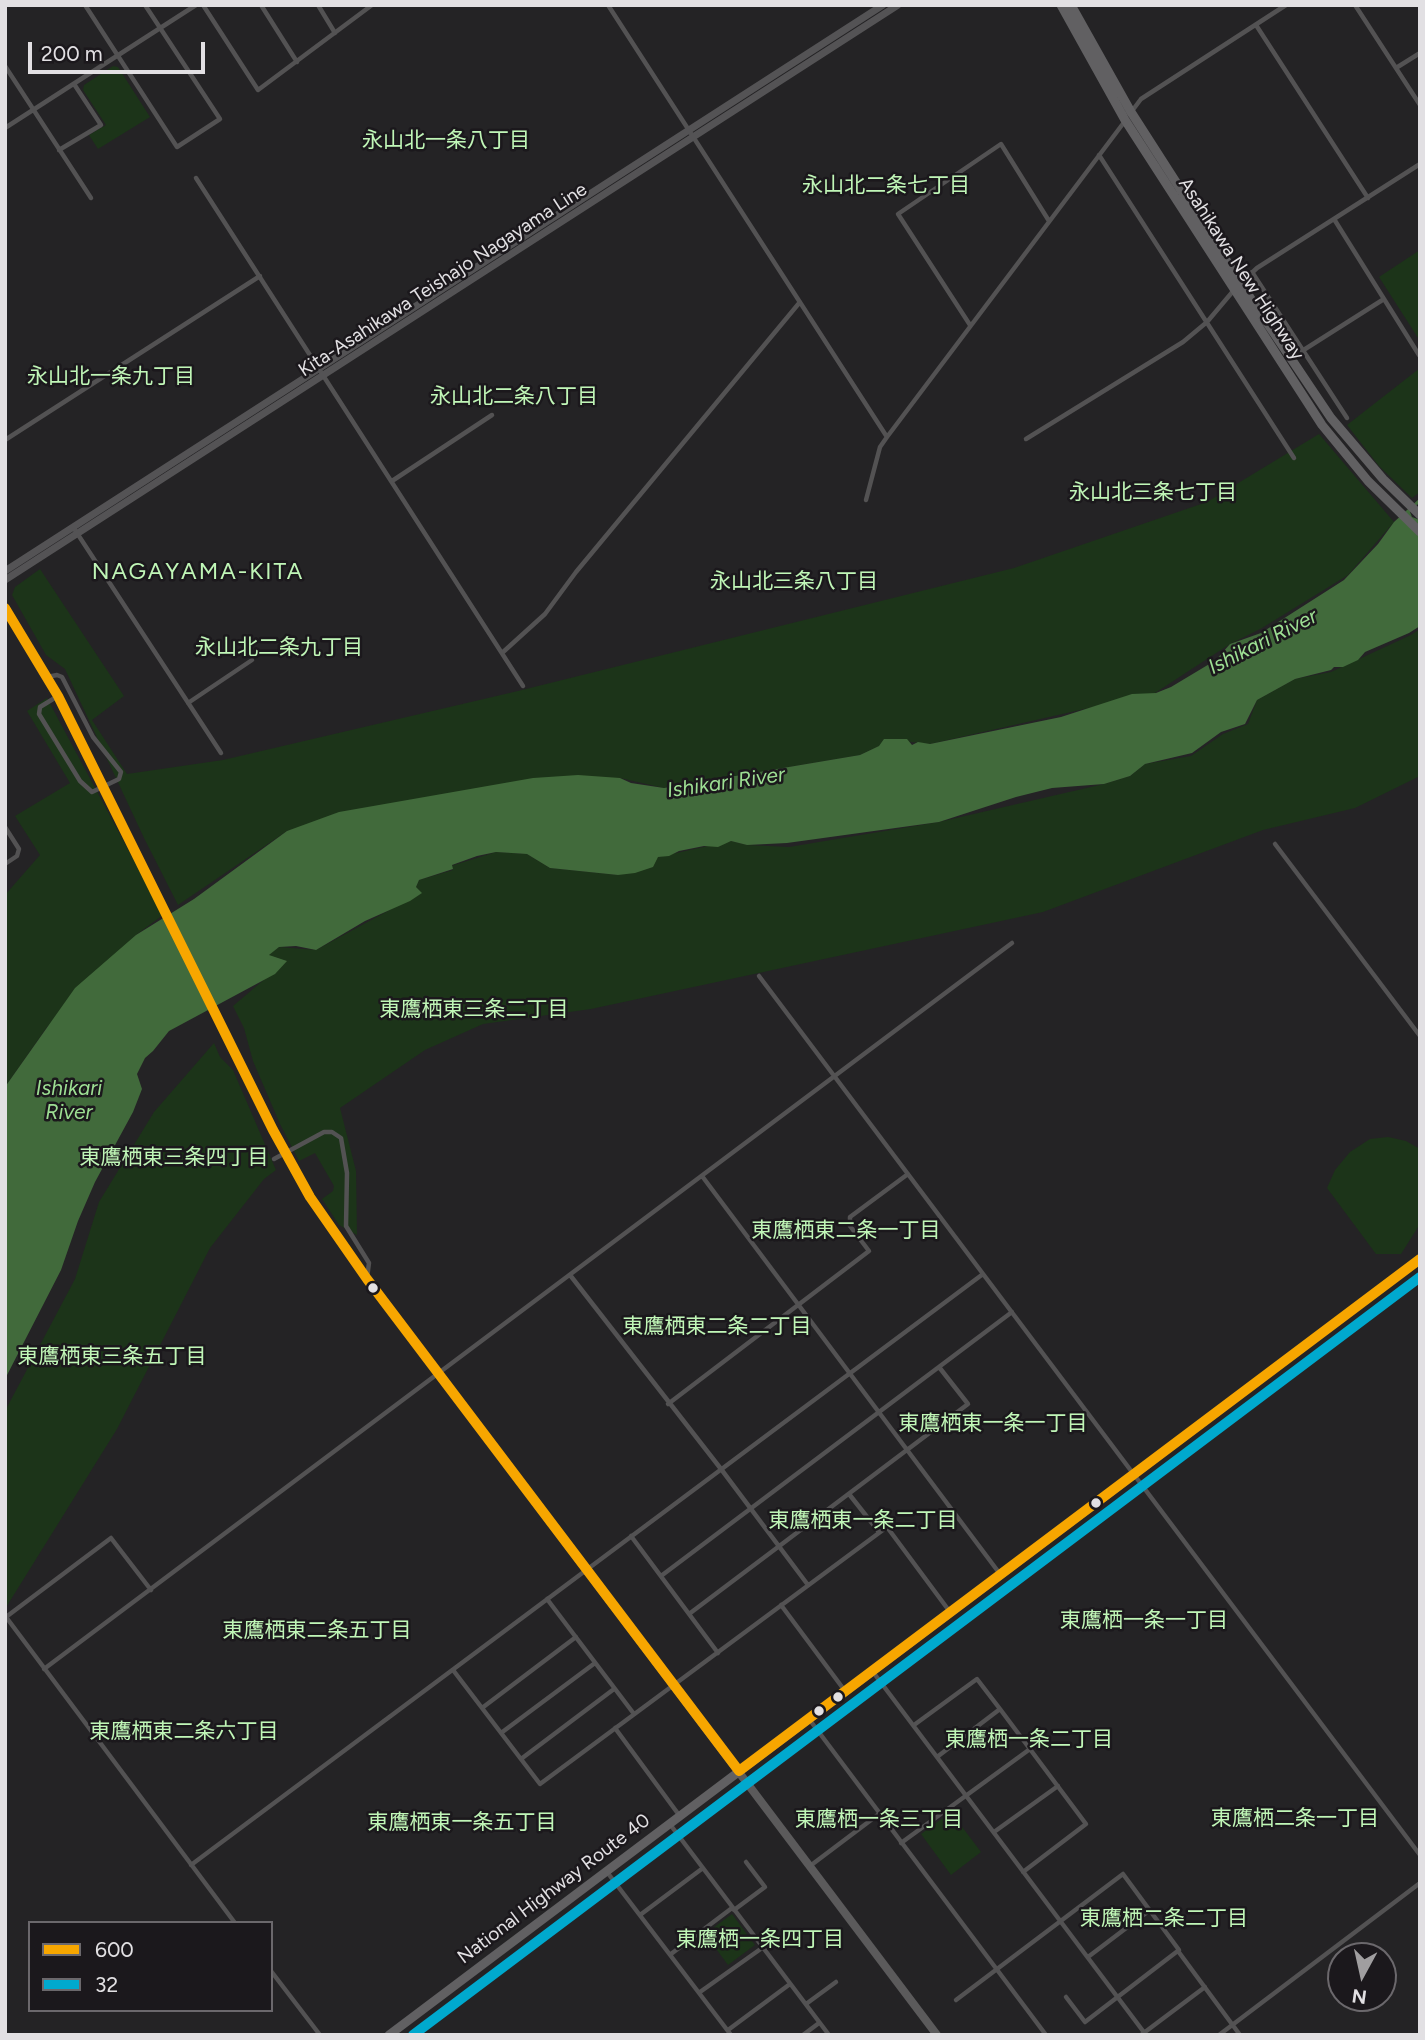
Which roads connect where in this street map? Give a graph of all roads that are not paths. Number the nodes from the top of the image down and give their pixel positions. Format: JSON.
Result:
{"nodes":[{"id":1,"x":85,"y":5,"type":"edge"},
{"id":2,"x":145,"y":5,"type":"edge"},
{"id":3,"x":195,"y":5,"type":"edge"},
{"id":4,"x":203,"y":5,"type":"edge"},
{"id":5,"x":261,"y":5,"type":"edge"},
{"id":6,"x":318,"y":5,"type":"edge"},
{"id":7,"x":372,"y":5,"type":"edge"},
{"id":8,"x":607,"y":5,"type":"edge"},
{"id":9,"x":883,"y":5,"type":"edge"},
{"id":10,"x":898,"y":5,"type":"edge"},
{"id":11,"x":1061,"y":5,"type":"edge"},
{"id":12,"x":1072,"y":5,"type":"edge"},
{"id":13,"x":1286,"y":5,"type":"edge"},
{"id":14,"x":1355,"y":5,"type":"edge"},
{"id":15,"x":1256,"y":25,"type":"junction"},
{"id":16,"x":160,"y":29,"type":"junction"},
{"id":17,"x":335,"y":33,"type":"junction"},
{"id":18,"x":1420,"y":53,"type":"edge"},
{"id":19,"x":118,"y":55,"type":"junction"},
{"id":20,"x":297,"y":62,"type":"junction"},
{"id":21,"x":5,"y":66,"type":"edge"},
{"id":22,"x":1396,"y":68,"type":"junction"},
{"id":23,"x":74,"y":84,"type":"junction"},
{"id":24,"x":1420,"y":105,"type":"edge"},
{"id":25,"x":34,"y":110,"type":"junction"},
{"id":26,"x":1128,"y":116,"type":"junction"},
{"id":27,"x":5,"y":128,"type":"edge"},
{"id":28,"x":690,"y":134,"type":"junction"},
{"id":29,"x":59,"y":150,"type":"junction"},
{"id":30,"x":1099,"y":155,"type":"junction"},
{"id":31,"x":1420,"y":164,"type":"edge"},
{"id":32,"x":196,"y":178,"type":"dead end"},
{"id":33,"x":91,"y":198,"type":"dead end"},
{"id":34,"x":1368,"y":198,"type":"junction"},
{"id":35,"x":1334,"y":219,"type":"junction"},
{"id":36,"x":1049,"y":221,"type":"junction"},
{"id":37,"x":1251,"y":272,"type":"junction"},
{"id":38,"x":260,"y":276,"type":"junction"},
{"id":39,"x":1237,"y":287,"type":"junction"},
{"id":40,"x":1384,"y":299,"type":"junction"},
{"id":41,"x":800,"y":302,"type":"junction"},
{"id":42,"x":1207,"y":322,"type":"junction"},
{"id":43,"x":970,"y":325,"type":"junction"},
{"id":44,"x":1302,"y":351,"type":"junction"},
{"id":45,"x":1419,"y":355,"type":"edge"},
{"id":46,"x":321,"y":372,"type":"junction"},
{"id":47,"x":492,"y":415,"type":"dead end"},
{"id":48,"x":1347,"y":418,"type":"dead end"},
{"id":49,"x":887,"y":437,"type":"junction"},
{"id":50,"x":1026,"y":439,"type":"dead end"},
{"id":51,"x":5,"y":440,"type":"edge"},
{"id":52,"x":1294,"y":458,"type":"dead end"},
{"id":53,"x":392,"y":481,"type":"junction"},
{"id":54,"x":866,"y":500,"type":"dead end"},
{"id":55,"x":1420,"y":515,"type":"edge"},
{"id":56,"x":73,"y":527,"type":"junction"},
{"id":57,"x":1420,"y":532,"type":"edge"},
{"id":58,"x":78,"y":534,"type":"junction"},
{"id":59,"x":5,"y":571,"type":"edge"},
{"id":60,"x":5,"y":580,"type":"edge"},
{"id":61,"x":5,"y":608,"type":"edge"},
{"id":62,"x":502,"y":653,"type":"junction"},
{"id":63,"x":253,"y":660,"type":"dead end"},
{"id":64,"x":47,"y":677,"type":"junction"},
{"id":65,"x":523,"y":686,"type":"dead end"},
{"id":66,"x":58,"y":695,"type":"junction"},
{"id":67,"x":188,"y":703,"type":"junction"},
{"id":68,"x":221,"y":753,"type":"dead end"},
{"id":69,"x":5,"y":827,"type":"edge"},
{"id":70,"x":1275,"y":844,"type":"dead end"},
{"id":71,"x":5,"y":864,"type":"edge"},
{"id":72,"x":1012,"y":943,"type":"dead end"},
{"id":73,"x":759,"y":976,"type":"dead end"},
{"id":74,"x":1420,"y":1036,"type":"edge"},
{"id":75,"x":835,"y":1077,"type":"junction"},
{"id":76,"x":274,"y":1159,"type":"dead end"},
{"id":77,"x":908,"y":1174,"type":"junction"},
{"id":78,"x":702,"y":1176,"type":"junction"},
{"id":79,"x":1420,"y":1259,"type":"edge"},
{"id":80,"x":983,"y":1274,"type":"junction"},
{"id":81,"x":570,"y":1275,"type":"junction"},
{"id":82,"x":367,"y":1279,"type":"junction"},
{"id":83,"x":799,"y":1305,"type":"junction"},
{"id":84,"x":1012,"y":1312,"type":"junction"},
{"id":85,"x":939,"y":1367,"type":"junction"},
{"id":86,"x":849,"y":1372,"type":"junction"},
{"id":87,"x":438,"y":1374,"type":"junction"},
{"id":88,"x":668,"y":1404,"type":"junction"},
{"id":89,"x":879,"y":1412,"type":"junction"},
{"id":90,"x":908,"y":1449,"type":"junction"},
{"id":91,"x":721,"y":1469,"type":"junction"},
{"id":92,"x":1134,"y":1475,"type":"junction"},
{"id":93,"x":849,"y":1494,"type":"junction"},
{"id":94,"x":751,"y":1509,"type":"junction"},
{"id":95,"x":879,"y":1532,"type":"junction"},
{"id":96,"x":631,"y":1536,"type":"junction"},
{"id":97,"x":778,"y":1547,"type":"junction"},
{"id":98,"x":587,"y":1569,"type":"junction"},
{"id":99,"x":1001,"y":1575,"type":"junction"},
{"id":100,"x":661,"y":1576,"type":"junction"},
{"id":101,"x":808,"y":1586,"type":"junction"},
{"id":102,"x":151,"y":1590,"type":"junction"},
{"id":103,"x":547,"y":1599,"type":"junction"},
{"id":104,"x":781,"y":1605,"type":"junction"},
{"id":105,"x":950,"y":1613,"type":"junction"},
{"id":106,"x":689,"y":1615,"type":"junction"},
{"id":107,"x":576,"y":1637,"type":"junction"},
{"id":108,"x":718,"y":1653,"type":"junction"},
{"id":109,"x":595,"y":1663,"type":"junction"},
{"id":110,"x":44,"y":1669,"type":"junction"},
{"id":111,"x":453,"y":1670,"type":"junction"},
{"id":112,"x":872,"y":1671,"type":"junction"},
{"id":113,"x":674,"y":1685,"type":"junction"},
{"id":114,"x":614,"y":1689,"type":"junction"},
{"id":115,"x":846,"y":1691,"type":"junction"},
{"id":116,"x":482,"y":1708,"type":"junction"},
{"id":117,"x":1000,"y":1709,"type":"junction"},
{"id":118,"x":634,"y":1714,"type":"junction"},
{"id":119,"x":808,"y":1719,"type":"junction"},
{"id":120,"x":914,"y":1725,"type":"junction"},
{"id":121,"x":615,"y":1728,"type":"junction"},
{"id":122,"x":502,"y":1733,"type":"junction"},
{"id":123,"x":1030,"y":1749,"type":"junction"},
{"id":124,"x":937,"y":1757,"type":"junction"},
{"id":125,"x":521,"y":1759,"type":"junction"},
{"id":126,"x":739,"y":1771,"type":"junction"},
{"id":127,"x":1058,"y":1786,"type":"junction"},
{"id":128,"x":966,"y":1795,"type":"junction"},
{"id":129,"x":879,"y":1814,"type":"junction"},
{"id":130,"x":680,"y":1816,"type":"junction"},
{"id":131,"x":669,"y":1823,"type":"junction"},
{"id":132,"x":994,"y":1832,"type":"junction"},
{"id":133,"x":901,"y":1843,"type":"junction"},
{"id":134,"x":1420,"y":1855,"type":"edge"},
{"id":135,"x":746,"y":1862,"type":"dead end"},
{"id":136,"x":191,"y":1865,"type":"junction"},
{"id":137,"x":810,"y":1866,"type":"junction"},
{"id":138,"x":703,"y":1868,"type":"junction"},
{"id":139,"x":606,"y":1871,"type":"junction"},
{"id":140,"x":1023,"y":1872,"type":"junction"},
{"id":141,"x":1420,"y":1883,"type":"edge"},
{"id":142,"x":733,"y":1909,"type":"junction"},
{"id":143,"x":1150,"y":1910,"type":"junction"},
{"id":144,"x":640,"y":1915,"type":"junction"},
{"id":145,"x":233,"y":1921,"type":"edge"},
{"id":146,"x":1061,"y":1922,"type":"junction"},
{"id":147,"x":762,"y":1948,"type":"junction"},
{"id":148,"x":1178,"y":1951,"type":"junction"},
{"id":149,"x":671,"y":1954,"type":"junction"},
{"id":150,"x":1088,"y":1957,"type":"junction"},
{"id":151,"x":996,"y":1969,"type":"junction"},
{"id":152,"x":273,"y":1974,"type":"edge"},
{"id":153,"x":836,"y":1982,"type":"dead end"},
{"id":154,"x":790,"y":1984,"type":"junction"},
{"id":155,"x":1205,"y":1987,"type":"junction"},
{"id":156,"x":700,"y":1992,"type":"junction"},
{"id":157,"x":1066,"y":1997,"type":"dead end"},
{"id":158,"x":1118,"y":1997,"type":"junction"},
{"id":159,"x":956,"y":2000,"type":"dead end"},
{"id":160,"x":806,"y":2004,"type":"junction"},
{"id":161,"x":819,"y":2023,"type":"junction"},
{"id":162,"x":1233,"y":2024,"type":"junction"},
{"id":163,"x":729,"y":2032,"type":"edge"},
{"id":164,"x":1144,"y":2034,"type":"edge"},
{"id":165,"x":320,"y":2035,"type":"edge"},
{"id":166,"x":389,"y":2035,"type":"edge"},
{"id":167,"x":803,"y":2035,"type":"edge"},
{"id":168,"x":829,"y":2035,"type":"edge"},
{"id":169,"x":937,"y":2035,"type":"edge"},
{"id":170,"x":1046,"y":2035,"type":"edge"},
{"id":171,"x":1219,"y":2035,"type":"edge"},
{"id":172,"x":1240,"y":2035,"type":"edge"}],
"edges":[{"from":1,"to":19,"type":"street"},
{"from":2,"to":16,"type":"street"},
{"from":3,"to":16,"type":"street"},
{"from":4,"to":20,"type":"street"},
{"from":5,"to":20,"type":"street"},
{"from":6,"to":17,"type":"street"},
{"from":7,"to":17,"type":"street"},
{"from":8,"to":28,"type":"street"},
{"from":9,"to":28,"type":"main road","name":"Kita-Asahikawa Teishajo Nagayama Line"},
{"from":10,"to":28,"type":"main road","name":"Kita-Asahikawa Teishajo Nagayama Line"},
{"from":11,"to":26,"type":"highway","name":"Asahikawa New Highway"},
{"from":12,"to":26,"type":"highway","name":"Asahikawa New Highway"},
{"from":13,"to":15,"type":"street"},
{"from":14,"to":22,"type":"street"},
{"from":15,"to":26,"type":"street"},
{"from":15,"to":34,"type":"street"},
{"from":16,"to":19,"type":"street"},
{"from":16,"to":19,"type":"street"},
{"from":17,"to":20,"type":"street"},
{"from":18,"to":22,"type":"street"},
{"from":19,"to":23,"type":"street"},
{"from":21,"to":25,"type":"street"},
{"from":22,"to":24,"type":"street"},
{"from":23,"to":25,"type":"street"},
{"from":23,"to":29,"type":"street"},
{"from":25,"to":27,"type":"street"},
{"from":25,"to":29,"type":"street"},
{"from":26,"to":30,"type":"street"},
{"from":26,"to":39,"type":"highway","name":"Asahikawa New Highway"},
{"from":28,"to":41,"type":"street"},
{"from":28,"to":46,"type":"main road","name":"Kita-Asahikawa Teishajo Nagayama Line"},
{"from":29,"to":33,"type":"street"},
{"from":30,"to":36,"type":"street"},
{"from":30,"to":42,"type":"street"},
{"from":31,"to":34,"type":"street"},
{"from":32,"to":38,"type":"street"},
{"from":34,"to":35,"type":"street"},
{"from":35,"to":37,"type":"street"},
{"from":35,"to":40,"type":"street"},
{"from":36,"to":43,"type":"street"},
{"from":36,"to":43,"type":"street"},
{"from":37,"to":39,"type":"street"},
{"from":37,"to":44,"type":"street"},
{"from":38,"to":46,"type":"street"},
{"from":38,"to":51,"type":"street"},
{"from":39,"to":42,"type":"street"},
{"from":39,"to":55,"type":"highway","name":"Asahikawa New Highway"},
{"from":39,"to":57,"type":"highway","name":"Asahikawa New Highway"},
{"from":40,"to":44,"type":"street"},
{"from":40,"to":45,"type":"street"},
{"from":41,"to":49,"type":"street"},
{"from":41,"to":62,"type":"street"},
{"from":42,"to":50,"type":"street"},
{"from":42,"to":52,"type":"street"},
{"from":43,"to":49,"type":"street"},
{"from":44,"to":48,"type":"street"},
{"from":46,"to":53,"type":"street"},
{"from":46,"to":56,"type":"main road","name":"Kita-Asahikawa Teishajo Nagayama Line"},
{"from":46,"to":58,"type":"main road","name":"Kita-Asahikawa Teishajo Nagayama Line"},
{"from":47,"to":53,"type":"street"},
{"from":49,"to":54,"type":"street"},
{"from":53,"to":62,"type":"street"},
{"from":56,"to":58,"type":"street"},
{"from":56,"to":59,"type":"main road","name":"Kita-Asahikawa Teishajo Nagayama Line"},
{"from":58,"to":60,"type":"main road","name":"Kita-Asahikawa Teishajo Nagayama Line"},
{"from":58,"to":67,"type":"street"},
{"from":61,"to":64,"type":"main road"},
{"from":62,"to":65,"type":"street"},
{"from":63,"to":67,"type":"street"},
{"from":64,"to":66,"type":"main road"},
{"from":64,"to":66,"type":"street"},
{"from":66,"to":82,"type":"main road"},
{"from":67,"to":68,"type":"street"},
{"from":69,"to":71,"type":"street"},
{"from":70,"to":74,"type":"street"},
{"from":72,"to":75,"type":"street"},
{"from":73,"to":75,"type":"street"},
{"from":75,"to":77,"type":"street"},
{"from":75,"to":78,"type":"street"},
{"from":76,"to":82,"type":"street"},
{"from":77,"to":80,"type":"street"},
{"from":77,"to":83,"type":"street"},
{"from":78,"to":81,"type":"street"},
{"from":78,"to":83,"type":"street"},
{"from":79,"to":92,"type":"highway","name":"National Highway Route 40"},
{"from":80,"to":84,"type":"street"},
{"from":80,"to":86,"type":"street"},
{"from":81,"to":87,"type":"street"},
{"from":81,"to":88,"type":"street"},
{"from":82,"to":87,"type":"main road"},
{"from":83,"to":86,"type":"street"},
{"from":83,"to":88,"type":"street"},
{"from":84,"to":85,"type":"street"},
{"from":84,"to":92,"type":"street"},
{"from":85,"to":89,"type":"street"},
{"from":85,"to":90,"type":"street"},
{"from":86,"to":89,"type":"street"},
{"from":86,"to":91,"type":"street"},
{"from":87,"to":98,"type":"main road"},
{"from":87,"to":102,"type":"street"},
{"from":88,"to":91,"type":"street"},
{"from":89,"to":90,"type":"street"},
{"from":89,"to":94,"type":"street"},
{"from":90,"to":93,"type":"street"},
{"from":90,"to":99,"type":"street"},
{"from":91,"to":94,"type":"street"},
{"from":91,"to":96,"type":"street"},
{"from":92,"to":99,"type":"highway","name":"National Highway Route 40"},
{"from":92,"to":134,"type":"street"},
{"from":93,"to":95,"type":"street"},
{"from":93,"to":97,"type":"street"},
{"from":94,"to":97,"type":"street"},
{"from":94,"to":100,"type":"street"},
{"from":95,"to":101,"type":"street"},
{"from":95,"to":105,"type":"street"},
{"from":96,"to":98,"type":"street"},
{"from":96,"to":100,"type":"street"},
{"from":97,"to":101,"type":"street"},
{"from":97,"to":106,"type":"street"},
{"from":98,"to":103,"type":"street"},
{"from":98,"to":113,"type":"main road"},
{"from":99,"to":105,"type":"highway","name":"National Highway Route 40"},
{"from":100,"to":106,"type":"street"},
{"from":101,"to":104,"type":"street"},
{"from":102,"to":110,"type":"street"},
{"from":102,"to":110,"type":"street"},
{"from":103,"to":107,"type":"street"},
{"from":103,"to":111,"type":"street"},
{"from":104,"to":108,"type":"street"},
{"from":104,"to":115,"type":"street"},
{"from":105,"to":112,"type":"highway","name":"National Highway Route 40"},
{"from":106,"to":108,"type":"street"},
{"from":107,"to":109,"type":"street"},
{"from":107,"to":116,"type":"street"},
{"from":108,"to":113,"type":"street"},
{"from":109,"to":114,"type":"street"},
{"from":109,"to":122,"type":"street"},
{"from":110,"to":136,"type":"street"},
{"from":111,"to":116,"type":"street"},
{"from":111,"to":136,"type":"street"},
{"from":112,"to":115,"type":"highway","name":"National Highway Route 40"},
{"from":112,"to":120,"type":"street"},
{"from":113,"to":118,"type":"street"},
{"from":113,"to":126,"type":"main road"},
{"from":114,"to":118,"type":"street"},
{"from":114,"to":125,"type":"street"},
{"from":115,"to":119,"type":"highway","name":"National Highway Route 40"},
{"from":116,"to":122,"type":"street"},
{"from":117,"to":120,"type":"street"},
{"from":117,"to":123,"type":"street"},
{"from":117,"to":124,"type":"street"},
{"from":118,"to":121,"type":"street"},
{"from":119,"to":126,"type":"highway","name":"National Highway Route 40"},
{"from":119,"to":129,"type":"street"},
{"from":120,"to":124,"type":"street"},
{"from":121,"to":125,"type":"street"},
{"from":121,"to":130,"type":"street"},
{"from":122,"to":125,"type":"street"},
{"from":123,"to":127,"type":"street"},
{"from":123,"to":128,"type":"street"},
{"from":124,"to":128,"type":"street"},
{"from":126,"to":130,"type":"highway","name":"National Highway Route 40"},
{"from":126,"to":137,"type":"main road"},
{"from":127,"to":132,"type":"street"},
{"from":127,"to":140,"type":"street"},
{"from":128,"to":132,"type":"street"},
{"from":128,"to":133,"type":"street"},
{"from":129,"to":133,"type":"street"},
{"from":129,"to":137,"type":"street"},
{"from":130,"to":131,"type":"highway","name":"National Highway Route 40"},
{"from":131,"to":138,"type":"street"},
{"from":131,"to":139,"type":"highway","name":"National Highway Route 40"},
{"from":132,"to":140,"type":"street"},
{"from":133,"to":151,"type":"street"},
{"from":135,"to":142,"type":"street"},
{"from":136,"to":145,"type":"street"},
{"from":137,"to":169,"type":"main road"},
{"from":138,"to":142,"type":"street"},
{"from":138,"to":144,"type":"street"},
{"from":139,"to":144,"type":"street"},
{"from":139,"to":166,"type":"highway","name":"National Highway Route 40"},
{"from":140,"to":146,"type":"street"},
{"from":141,"to":162,"type":"street"},
{"from":142,"to":147,"type":"street"},
{"from":142,"to":149,"type":"street"},
{"from":143,"to":146,"type":"street"},
{"from":143,"to":148,"type":"street"},
{"from":143,"to":150,"type":"street"},
{"from":144,"to":149,"type":"street"},
{"from":146,"to":150,"type":"street"},
{"from":146,"to":151,"type":"street"},
{"from":147,"to":154,"type":"street"},
{"from":147,"to":156,"type":"street"},
{"from":148,"to":155,"type":"street"},
{"from":148,"to":158,"type":"street"},
{"from":149,"to":156,"type":"street"},
{"from":150,"to":158,"type":"street"},
{"from":151,"to":159,"type":"street"},
{"from":151,"to":170,"type":"street"},
{"from":152,"to":165,"type":"street"},
{"from":153,"to":160,"type":"street"},
{"from":154,"to":160,"type":"street"},
{"from":154,"to":163,"type":"street"},
{"from":155,"to":162,"type":"street"},
{"from":155,"to":164,"type":"street"},
{"from":156,"to":163,"type":"street"},
{"from":157,"to":158,"type":"street"},
{"from":158,"to":164,"type":"street"},
{"from":160,"to":161,"type":"street"},
{"from":161,"to":167,"type":"street"},
{"from":161,"to":168,"type":"street"},
{"from":162,"to":171,"type":"street"},
{"from":162,"to":172,"type":"street"}]}
